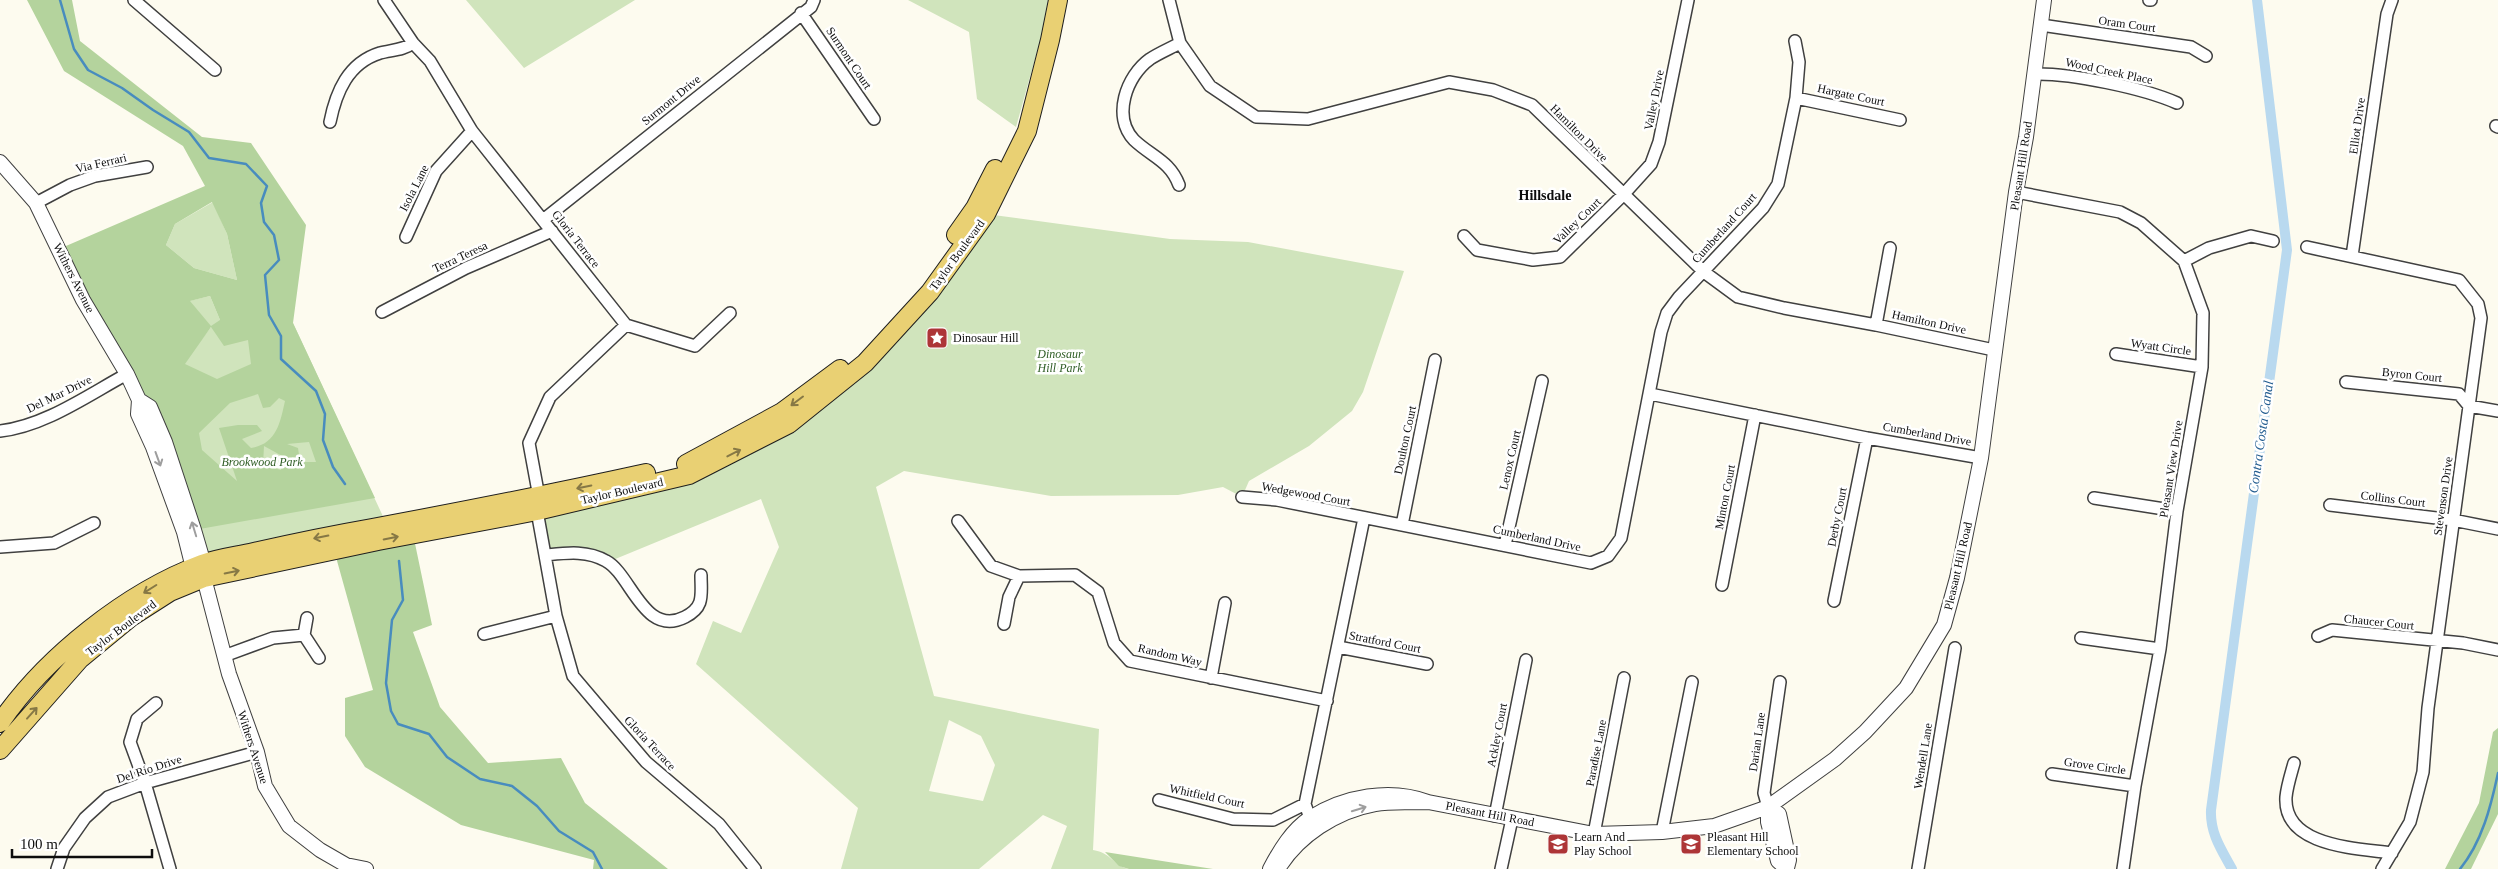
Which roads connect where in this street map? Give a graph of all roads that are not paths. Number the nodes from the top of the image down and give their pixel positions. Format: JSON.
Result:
{"nodes":[{"id":1,"x":134,"y":0,"type":"edge"},
{"id":2,"x":384,"y":0,"type":"edge"},
{"id":3,"x":814,"y":0,"type":"edge"},
{"id":4,"x":1048,"y":0,"type":"edge"},
{"id":5,"x":1058,"y":0,"type":"edge"},
{"id":6,"x":1168,"y":0,"type":"edge"},
{"id":7,"x":1688,"y":0,"type":"edge"},
{"id":8,"x":2044,"y":0,"type":"edge"},
{"id":9,"x":2392,"y":0,"type":"edge"},
{"id":10,"x":801,"y":13,"type":"junction"},
{"id":11,"x":2041,"y":25,"type":"junction"},
{"id":12,"x":1795,"y":41,"type":"dead end"},
{"id":13,"x":413,"y":43,"type":"junction"},
{"id":14,"x":1180,"y":43,"type":"junction"},
{"id":15,"x":2206,"y":56,"type":"dead end"},
{"id":16,"x":215,"y":70,"type":"dead end"},
{"id":17,"x":2034,"y":74,"type":"junction"},
{"id":18,"x":1796,"y":98,"type":"junction"},
{"id":19,"x":2177,"y":103,"type":"dead end"},
{"id":20,"x":874,"y":119,"type":"dead end"},
{"id":21,"x":1900,"y":120,"type":"dead end"},
{"id":22,"x":330,"y":122,"type":"dead end"},
{"id":23,"x":472,"y":132,"type":"junction"},
{"id":24,"x":0,"y":162,"type":"edge"},
{"id":25,"x":147,"y":167,"type":"dead end"},
{"id":26,"x":1179,"y":185,"type":"dead end"},
{"id":27,"x":2016,"y":192,"type":"junction"},
{"id":28,"x":1623,"y":195,"type":"junction"},
{"id":29,"x":36,"y":203,"type":"junction"},
{"id":30,"x":543,"y":220,"type":"junction"},
{"id":31,"x":552,"y":231,"type":"junction"},
{"id":32,"x":1464,"y":236,"type":"dead end"},
{"id":33,"x":406,"y":237,"type":"dead end"},
{"id":34,"x":2272,"y":241,"type":"dead end"},
{"id":35,"x":2307,"y":247,"type":"dead end"},
{"id":36,"x":1890,"y":248,"type":"dead end"},
{"id":37,"x":2352,"y":256,"type":"junction"},
{"id":38,"x":2184,"y":261,"type":"junction"},
{"id":39,"x":1704,"y":272,"type":"junction"},
{"id":40,"x":382,"y":312,"type":"dead end"},
{"id":41,"x":730,"y":313,"type":"dead end"},
{"id":42,"x":1876,"y":324,"type":"junction"},
{"id":43,"x":626,"y":325,"type":"junction"},
{"id":44,"x":1994,"y":350,"type":"junction"},
{"id":45,"x":2116,"y":354,"type":"dead end"},
{"id":46,"x":1436,"y":360,"type":"dead end"},
{"id":47,"x":2202,"y":367,"type":"junction"},
{"id":48,"x":127,"y":374,"type":"junction"},
{"id":49,"x":1542,"y":381,"type":"dead end"},
{"id":50,"x":2346,"y":382,"type":"dead end"},
{"id":51,"x":1650,"y":394,"type":"junction"},
{"id":52,"x":2469,"y":406,"type":"junction"},
{"id":53,"x":2498,"y":411,"type":"edge"},
{"id":54,"x":1755,"y":415,"type":"junction"},
{"id":55,"x":0,"y":431,"type":"edge"},
{"id":56,"x":1867,"y":438,"type":"junction"},
{"id":57,"x":1981,"y":458,"type":"junction"},
{"id":58,"x":1242,"y":497,"type":"dead end"},
{"id":59,"x":2094,"y":498,"type":"dead end"},
{"id":60,"x":538,"y":504,"type":"junction"},
{"id":61,"x":2330,"y":505,"type":"dead end"},
{"id":62,"x":2177,"y":511,"type":"junction"},
{"id":63,"x":1364,"y":518,"type":"junction"},
{"id":64,"x":2453,"y":520,"type":"junction"},
{"id":65,"x":958,"y":521,"type":"dead end"},
{"id":66,"x":94,"y":523,"type":"dead end"},
{"id":67,"x":1402,"y":525,"type":"junction"},
{"id":68,"x":2498,"y":529,"type":"edge"},
{"id":69,"x":1505,"y":545,"type":"junction"},
{"id":70,"x":0,"y":547,"type":"edge"},
{"id":71,"x":546,"y":555,"type":"junction"},
{"id":72,"x":200,"y":570,"type":"junction"},
{"id":73,"x":701,"y":575,"type":"dead end"},
{"id":74,"x":1019,"y":576,"type":"junction"},
{"id":75,"x":1722,"y":584,"type":"dead end"},
{"id":76,"x":1834,"y":601,"type":"dead end"},
{"id":77,"x":1225,"y":603,"type":"dead end"},
{"id":78,"x":556,"y":616,"type":"junction"},
{"id":79,"x":307,"y":618,"type":"dead end"},
{"id":80,"x":1004,"y":624,"type":"dead end"},
{"id":81,"x":484,"y":634,"type":"dead end"},
{"id":82,"x":304,"y":635,"type":"junction"},
{"id":83,"x":2318,"y":636,"type":"dead end"},
{"id":84,"x":2081,"y":638,"type":"dead end"},
{"id":85,"x":2437,"y":642,"type":"junction"},
{"id":86,"x":1338,"y":647,"type":"junction"},
{"id":87,"x":1955,"y":648,"type":"dead end"},
{"id":88,"x":2160,"y":649,"type":"junction"},
{"id":89,"x":2498,"y":650,"type":"edge"},
{"id":90,"x":224,"y":656,"type":"junction"},
{"id":91,"x":319,"y":658,"type":"dead end"},
{"id":92,"x":1526,"y":660,"type":"dead end"},
{"id":93,"x":1427,"y":664,"type":"dead end"},
{"id":94,"x":1211,"y":678,"type":"junction"},
{"id":95,"x":1624,"y":678,"type":"dead end"},
{"id":96,"x":1692,"y":682,"type":"dead end"},
{"id":97,"x":1780,"y":682,"type":"dead end"},
{"id":98,"x":1327,"y":701,"type":"junction"},
{"id":99,"x":156,"y":703,"type":"dead end"},
{"id":100,"x":0,"y":723,"type":"edge"},
{"id":101,"x":0,"y":750,"type":"edge"},
{"id":102,"x":257,"y":752,"type":"junction"},
{"id":103,"x":2294,"y":763,"type":"dead end"},
{"id":104,"x":2052,"y":774,"type":"dead end"},
{"id":105,"x":145,"y":783,"type":"junction"},
{"id":106,"x":2135,"y":786,"type":"junction"},
{"id":107,"x":1159,"y":800,"type":"dead end"},
{"id":108,"x":1305,"y":804,"type":"junction"},
{"id":109,"x":1768,"y":807,"type":"junction"},
{"id":110,"x":1494,"y":816,"type":"junction"},
{"id":111,"x":1512,"y":819,"type":"junction"},
{"id":112,"x":1312,"y":824,"type":"junction"},
{"id":113,"x":1662,"y":832,"type":"junction"},
{"id":114,"x":1594,"y":834,"type":"junction"},
{"id":115,"x":2392,"y":853,"type":"junction"},
{"id":116,"x":57,"y":869,"type":"edge"},
{"id":117,"x":170,"y":869,"type":"edge"},
{"id":118,"x":366,"y":869,"type":"edge"},
{"id":119,"x":755,"y":869,"type":"edge"},
{"id":120,"x":1270,"y":869,"type":"edge"},
{"id":121,"x":1278,"y":869,"type":"edge"},
{"id":122,"x":1501,"y":869,"type":"edge"},
{"id":123,"x":1787,"y":869,"type":"edge"},
{"id":124,"x":1918,"y":869,"type":"edge"},
{"id":125,"x":2124,"y":869,"type":"edge"},
{"id":126,"x":2382,"y":869,"type":"edge"}],
"edges":[{"from":1,"to":16,"type":"street"},
{"from":2,"to":13,"type":"street","name":"Gloria Terrace"},
{"from":3,"to":10,"type":"street","name":"Surmont Drive"},
{"from":4,"to":60,"type":"main road","name":"Taylor Boulevard","one_way":true},
{"from":60,"to":5,"type":"main road","name":"Taylor Boulevard","one_way":true},
{"from":6,"to":14,"type":"street","name":"Hamilton Drive"},
{"from":7,"to":28,"type":"street","name":"Valley Drive"},
{"from":8,"to":11,"type":"street","name":"Pleasant Hill Road"},
{"from":9,"to":37,"type":"street","name":"Elliot Drive"},
{"from":10,"to":20,"type":"street","name":"Surmont Court"},
{"from":10,"to":30,"type":"street","name":"Surmont Drive"},
{"from":11,"to":15,"type":"street","name":"Oram Court"},
{"from":11,"to":17,"type":"street","name":"Pleasant Hill Road"},
{"from":12,"to":18,"type":"street","name":"Cumberland Court"},
{"from":13,"to":22,"type":"street"},
{"from":13,"to":23,"type":"street","name":"Gloria Terrace"},
{"from":14,"to":26,"type":"street"},
{"from":14,"to":28,"type":"street","name":"Hamilton Drive"},
{"from":17,"to":19,"type":"street","name":"Wood Creek Place"},
{"from":17,"to":27,"type":"street","name":"Pleasant Hill Road"},
{"from":18,"to":21,"type":"street","name":"Hargate Court"},
{"from":18,"to":39,"type":"street","name":"Cumberland Court"},
{"from":23,"to":30,"type":"street","name":"Gloria Terrace"},
{"from":23,"to":33,"type":"street","name":"Isola Lane"},
{"from":24,"to":29,"type":"street","name":"Withers Avenue"},
{"from":25,"to":29,"type":"street","name":"Via Ferrari"},
{"from":27,"to":38,"type":"street","name":"Pleasant View Drive"},
{"from":27,"to":44,"type":"street","name":"Pleasant Hill Road"},
{"from":28,"to":32,"type":"street","name":"Valley Court"},
{"from":28,"to":39,"type":"street","name":"Hamilton Drive"},
{"from":29,"to":48,"type":"street","name":"Withers Avenue"},
{"from":30,"to":31,"type":"street","name":"Gloria Terrace"},
{"from":31,"to":40,"type":"street","name":"Terra Teresa"},
{"from":31,"to":43,"type":"street","name":"Gloria Terrace"},
{"from":34,"to":38,"type":"street"},
{"from":35,"to":37,"type":"street","name":"Stevenson Drive"},
{"from":36,"to":42,"type":"street"},
{"from":37,"to":52,"type":"street","name":"Stevenson Drive"},
{"from":38,"to":47,"type":"street","name":"Pleasant View Drive"},
{"from":39,"to":42,"type":"street","name":"Hamilton Drive"},
{"from":39,"to":51,"type":"street","name":"Cumberland Court"},
{"from":41,"to":43,"type":"street"},
{"from":42,"to":44,"type":"street","name":"Hamilton Drive"},
{"from":43,"to":60,"type":"street","name":"Gloria Terrace"},
{"from":44,"to":57,"type":"street","name":"Pleasant Hill Road"},
{"from":45,"to":47,"type":"street","name":"Wyatt Circle"},
{"from":46,"to":67,"type":"street","name":"Doulton Court"},
{"from":47,"to":62,"type":"street","name":"Pleasant View Drive"},
{"from":48,"to":55,"type":"street","name":"Del Mar Drive"},
{"from":48,"to":72,"type":"street","name":"Withers Avenue"},
{"from":49,"to":69,"type":"street","name":"Lenox Court"},
{"from":50,"to":52,"type":"street","name":"Byron Court"},
{"from":51,"to":54,"type":"street","name":"Cumberland Drive"},
{"from":51,"to":69,"type":"street","name":"Cumberland Drive"},
{"from":52,"to":53,"type":"street"},
{"from":52,"to":64,"type":"street","name":"Stevenson Drive"},
{"from":54,"to":56,"type":"street","name":"Cumberland Drive"},
{"from":54,"to":75,"type":"street","name":"Minton Court"},
{"from":56,"to":57,"type":"street","name":"Cumberland Drive"},
{"from":56,"to":76,"type":"street","name":"Derby Court"},
{"from":57,"to":109,"type":"street","name":"Pleasant Hill Road"},
{"from":58,"to":63,"type":"street","name":"Wedgewood Court"},
{"from":59,"to":62,"type":"street"},
{"from":60,"to":71,"type":"street","name":"Gloria Terrace"},
{"from":60,"to":72,"type":"main road","name":"Taylor Boulevard"},
{"from":61,"to":64,"type":"street","name":"Collins Court"},
{"from":62,"to":88,"type":"street","name":"Pleasant View Drive"},
{"from":63,"to":67,"type":"street","name":"Cumberland Drive"},
{"from":63,"to":86,"type":"street"},
{"from":64,"to":68,"type":"street","name":"Collins Court"},
{"from":64,"to":85,"type":"street","name":"Stevenson Drive"},
{"from":65,"to":74,"type":"street","name":"Random Way"},
{"from":66,"to":70,"type":"street"},
{"from":67,"to":69,"type":"street","name":"Cumberland Drive"},
{"from":71,"to":73,"type":"street"},
{"from":71,"to":78,"type":"street","name":"Gloria Terrace"},
{"from":72,"to":90,"type":"street","name":"Withers Avenue"},
{"from":72,"to":100,"type":"main road","name":"Taylor Boulevard","one_way":true},
{"from":101,"to":72,"type":"main road","name":"Taylor Boulevard","one_way":true},
{"from":74,"to":80,"type":"street"},
{"from":74,"to":94,"type":"street","name":"Random Way"},
{"from":77,"to":94,"type":"street"},
{"from":78,"to":81,"type":"street"},
{"from":78,"to":119,"type":"street","name":"Gloria Terrace"},
{"from":79,"to":82,"type":"street"},
{"from":82,"to":90,"type":"street"},
{"from":82,"to":91,"type":"street"},
{"from":83,"to":85,"type":"street","name":"Chaucer Court"},
{"from":84,"to":88,"type":"street"},
{"from":85,"to":89,"type":"street","name":"Chaucer Court"},
{"from":85,"to":115,"type":"street","name":"Stevenson Drive"},
{"from":86,"to":93,"type":"street","name":"Stratford Court"},
{"from":86,"to":98,"type":"street"},
{"from":87,"to":124,"type":"street","name":"Wendell Lane"},
{"from":88,"to":106,"type":"street","name":"Pleasant View Drive"},
{"from":90,"to":102,"type":"street","name":"Withers Avenue"},
{"from":92,"to":110,"type":"street","name":"Ackley Court"},
{"from":94,"to":98,"type":"street","name":"Random Way"},
{"from":95,"to":114,"type":"street","name":"Paradise Lane"},
{"from":96,"to":113,"type":"street"},
{"from":97,"to":109,"type":"street","name":"Darian Lane"},
{"from":98,"to":108,"type":"street"},
{"from":99,"to":105,"type":"street"},
{"from":102,"to":105,"type":"street","name":"Del Rio Drive"},
{"from":102,"to":118,"type":"street","name":"Withers Avenue"},
{"from":103,"to":115,"type":"street"},
{"from":104,"to":106,"type":"street","name":"Grove Circle"},
{"from":105,"to":116,"type":"street","name":"Del Rio Drive"},
{"from":105,"to":117,"type":"street"},
{"from":106,"to":125,"type":"street","name":"Pleasant View Drive"},
{"from":107,"to":108,"type":"street","name":"Whitfield Court"},
{"from":108,"to":112,"type":"street"},
{"from":109,"to":113,"type":"street","name":"Pleasant Hill Road"},
{"from":109,"to":123,"type":"street"},
{"from":110,"to":111,"type":"street","name":"Pleasant Hill Road"},
{"from":110,"to":112,"type":"street","name":"Pleasant Hill Road"},
{"from":111,"to":114,"type":"street","name":"Pleasant Hill Road"},
{"from":111,"to":122,"type":"street"},
{"from":112,"to":120,"type":"street","name":"Pleasant Hill Road"},
{"from":112,"to":121,"type":"street","name":"Pleasant Hill Road"},
{"from":113,"to":114,"type":"street","name":"Pleasant Hill Road"},
{"from":115,"to":126,"type":"street","name":"Stevenson Drive"}]}
